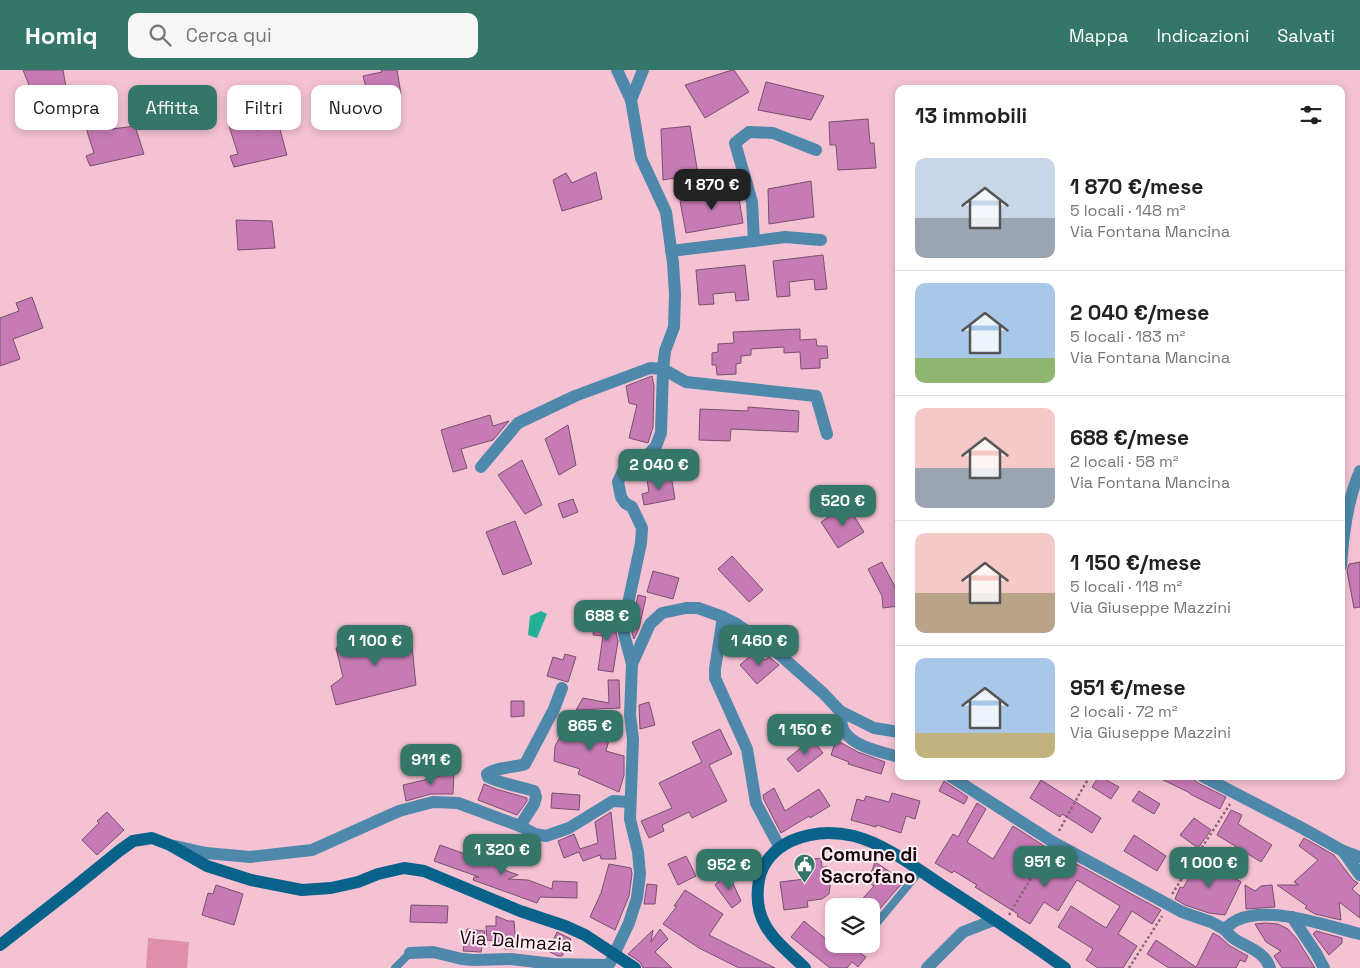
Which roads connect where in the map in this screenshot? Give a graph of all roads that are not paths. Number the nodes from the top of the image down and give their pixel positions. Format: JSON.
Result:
{"nodes":[{"id":1,"x":617,"y":70,"type":"edge"},
{"id":2,"x":643,"y":70,"type":"edge"},
{"id":3,"x":631,"y":100,"type":"junction"},
{"id":4,"x":816,"y":150,"type":"dead end"},
{"id":5,"x":821,"y":240,"type":"dead end"},
{"id":6,"x":754,"y":241,"type":"junction"},
{"id":7,"x":671,"y":251,"type":"junction"},
{"id":8,"x":663,"y":369,"type":"junction"},
{"id":9,"x":827,"y":434,"type":"dead end"},
{"id":10,"x":481,"y":467,"type":"dead end"},
{"id":11,"x":1360,"y":471,"type":"edge"},
{"id":12,"x":1360,"y":497,"type":"edge"},
{"id":13,"x":1345,"y":525,"type":"edge"},
{"id":14,"x":1345,"y":530,"type":"edge"},
{"id":15,"x":722,"y":617,"type":"junction"},
{"id":16,"x":632,"y":664,"type":"junction"},
{"id":17,"x":562,"y":688,"type":"dead end"},
{"id":18,"x":840,"y":711,"type":"junction"},
{"id":19,"x":895,"y":731,"type":"edge"},
{"id":20,"x":895,"y":756,"type":"edge"},
{"id":21,"x":956,"y":780,"type":"edge"},
{"id":22,"x":1210,"y":780,"type":"edge"},
{"id":23,"x":630,"y":802,"type":"junction"},
{"id":24,"x":520,"y":826,"type":"junction"},
{"id":25,"x":170,"y":845,"type":"junction"},
{"id":26,"x":779,"y":846,"type":"junction"},
{"id":27,"x":1343,"y":851,"type":"junction"},
{"id":28,"x":1360,"y":857,"type":"edge"},
{"id":29,"x":920,"y":871,"type":"junction"},
{"id":30,"x":1360,"y":875,"type":"edge"},
{"id":31,"x":1292,"y":917,"type":"junction"},
{"id":32,"x":880,"y":919,"type":"edge"},
{"id":33,"x":994,"y":920,"type":"junction"},
{"id":34,"x":1224,"y":929,"type":"junction"},
{"id":35,"x":1360,"y":934,"type":"edge"},
{"id":36,"x":0,"y":945,"type":"edge"},
{"id":37,"x":410,"y":954,"type":"joint"},
{"id":38,"x":613,"y":955,"type":"junction"},
{"id":39,"x":486,"y":960,"type":"junction"},
{"id":40,"x":395,"y":968,"type":"edge"},
{"id":41,"x":498,"y":968,"type":"edge"},
{"id":42,"x":635,"y":968,"type":"edge"},
{"id":43,"x":805,"y":968,"type":"edge"},
{"id":44,"x":927,"y":968,"type":"edge"},
{"id":45,"x":1065,"y":968,"type":"edge"},
{"id":46,"x":1270,"y":968,"type":"edge"},
{"id":47,"x":1324,"y":968,"type":"edge"}],
"edges":[{"from":1,"to":3,"type":"street"},
{"from":2,"to":3,"type":"street"},
{"from":3,"to":7,"type":"street"},
{"from":4,"to":6,"type":"street"},
{"from":5,"to":6,"type":"street"},
{"from":6,"to":7,"type":"street"},
{"from":7,"to":8,"type":"street"},
{"from":8,"to":9,"type":"street"},
{"from":8,"to":10,"type":"street"},
{"from":8,"to":16,"type":"street"},
{"from":11,"to":13,"type":"street"},
{"from":12,"to":14,"type":"street"},
{"from":15,"to":16,"type":"street"},
{"from":15,"to":18,"type":"street"},
{"from":15,"to":26,"type":"street"},
{"from":16,"to":23,"type":"street"},
{"from":17,"to":24,"type":"street"},
{"from":18,"to":19,"type":"street"},
{"from":18,"to":20,"type":"street"},
{"from":21,"to":34,"type":"street"},
{"from":22,"to":27,"type":"street"},
{"from":23,"to":24,"type":"street"},
{"from":23,"to":38,"type":"street"},
{"from":24,"to":25,"type":"street"},
{"from":25,"to":36,"type":"street"},
{"from":25,"to":38,"type":"street"},
{"from":26,"to":29,"type":"street"},
{"from":26,"to":43,"type":"street"},
{"from":27,"to":28,"type":"street"},
{"from":27,"to":30,"type":"street"},
{"from":29,"to":32,"type":"lane"},
{"from":29,"to":33,"type":"street"},
{"from":31,"to":34,"type":"street"},
{"from":31,"to":35,"type":"street"},
{"from":31,"to":47,"type":"street"},
{"from":33,"to":44,"type":"street"},
{"from":33,"to":45,"type":"street"},
{"from":34,"to":46,"type":"street"},
{"from":37,"to":39,"type":"street","name":"Via Dalmazia"},
{"from":37,"to":40,"type":"lane"},
{"from":38,"to":39,"type":"street","name":"Via Dalmazia"},
{"from":38,"to":42,"type":"street"},
{"from":39,"to":41,"type":"street"}]}
